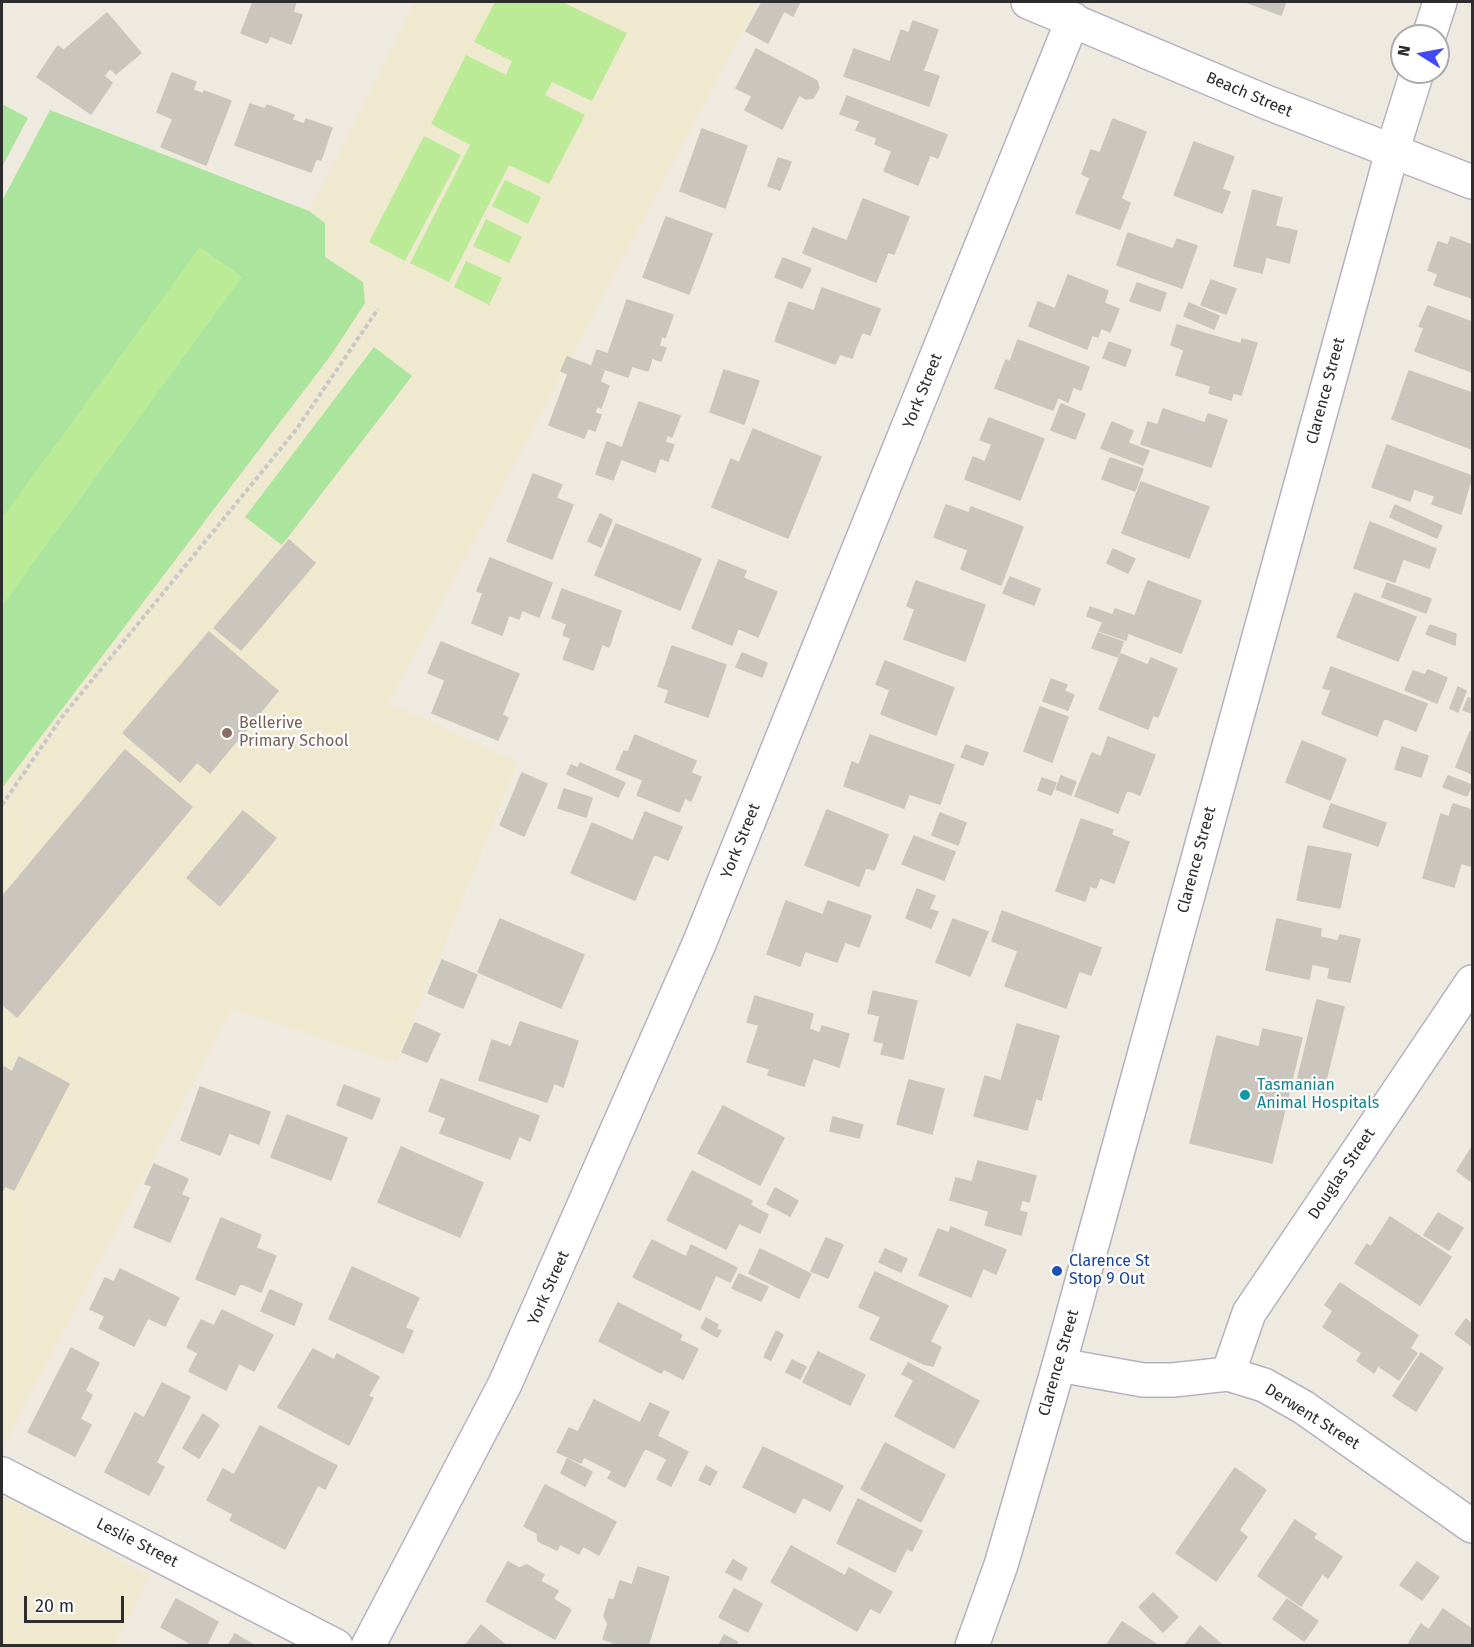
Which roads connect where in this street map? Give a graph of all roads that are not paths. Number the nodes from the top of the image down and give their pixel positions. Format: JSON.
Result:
{"nodes":[{"id":1,"x":1028,"y":2,"type":"edge"},
{"id":2,"x":1440,"y":2,"type":"edge"},
{"id":3,"x":1073,"y":19,"type":"junction"},
{"id":4,"x":1433,"y":24,"type":"edge"},
{"id":5,"x":1413,"y":84,"type":"edge"},
{"id":6,"x":1392,"y":152,"type":"junction"},
{"id":7,"x":1473,"y":182,"type":"edge"},
{"id":8,"x":1473,"y":982,"type":"edge"},
{"id":9,"x":1059,"y":1365,"type":"junction"},
{"id":10,"x":1228,"y":1374,"type":"junction"},
{"id":11,"x":2,"y":1474,"type":"edge"},
{"id":12,"x":1473,"y":1526,"type":"edge"},
{"id":13,"x":336,"y":1646,"type":"edge"},
{"id":14,"x":368,"y":1646,"type":"edge"},
{"id":15,"x":972,"y":1646,"type":"edge"}],
"edges":[{"from":1,"to":3,"type":"street","name":"Beach Street"},
{"from":2,"to":4,"type":"street"},
{"from":3,"to":6,"type":"street","name":"Beach Street"},
{"from":3,"to":14,"type":"street","name":"York Street"},
{"from":5,"to":6,"type":"street","name":"Clarence Street"},
{"from":6,"to":7,"type":"street","name":"Beach Street"},
{"from":6,"to":9,"type":"street","name":"Clarence Street"},
{"from":8,"to":10,"type":"street","name":"Douglas Street"},
{"from":9,"to":10,"type":"street","name":"Derwent Street"},
{"from":9,"to":15,"type":"street","name":"Clarence Street"},
{"from":10,"to":12,"type":"street","name":"Derwent Street"},
{"from":11,"to":13,"type":"street","name":"Leslie Street"}]}
